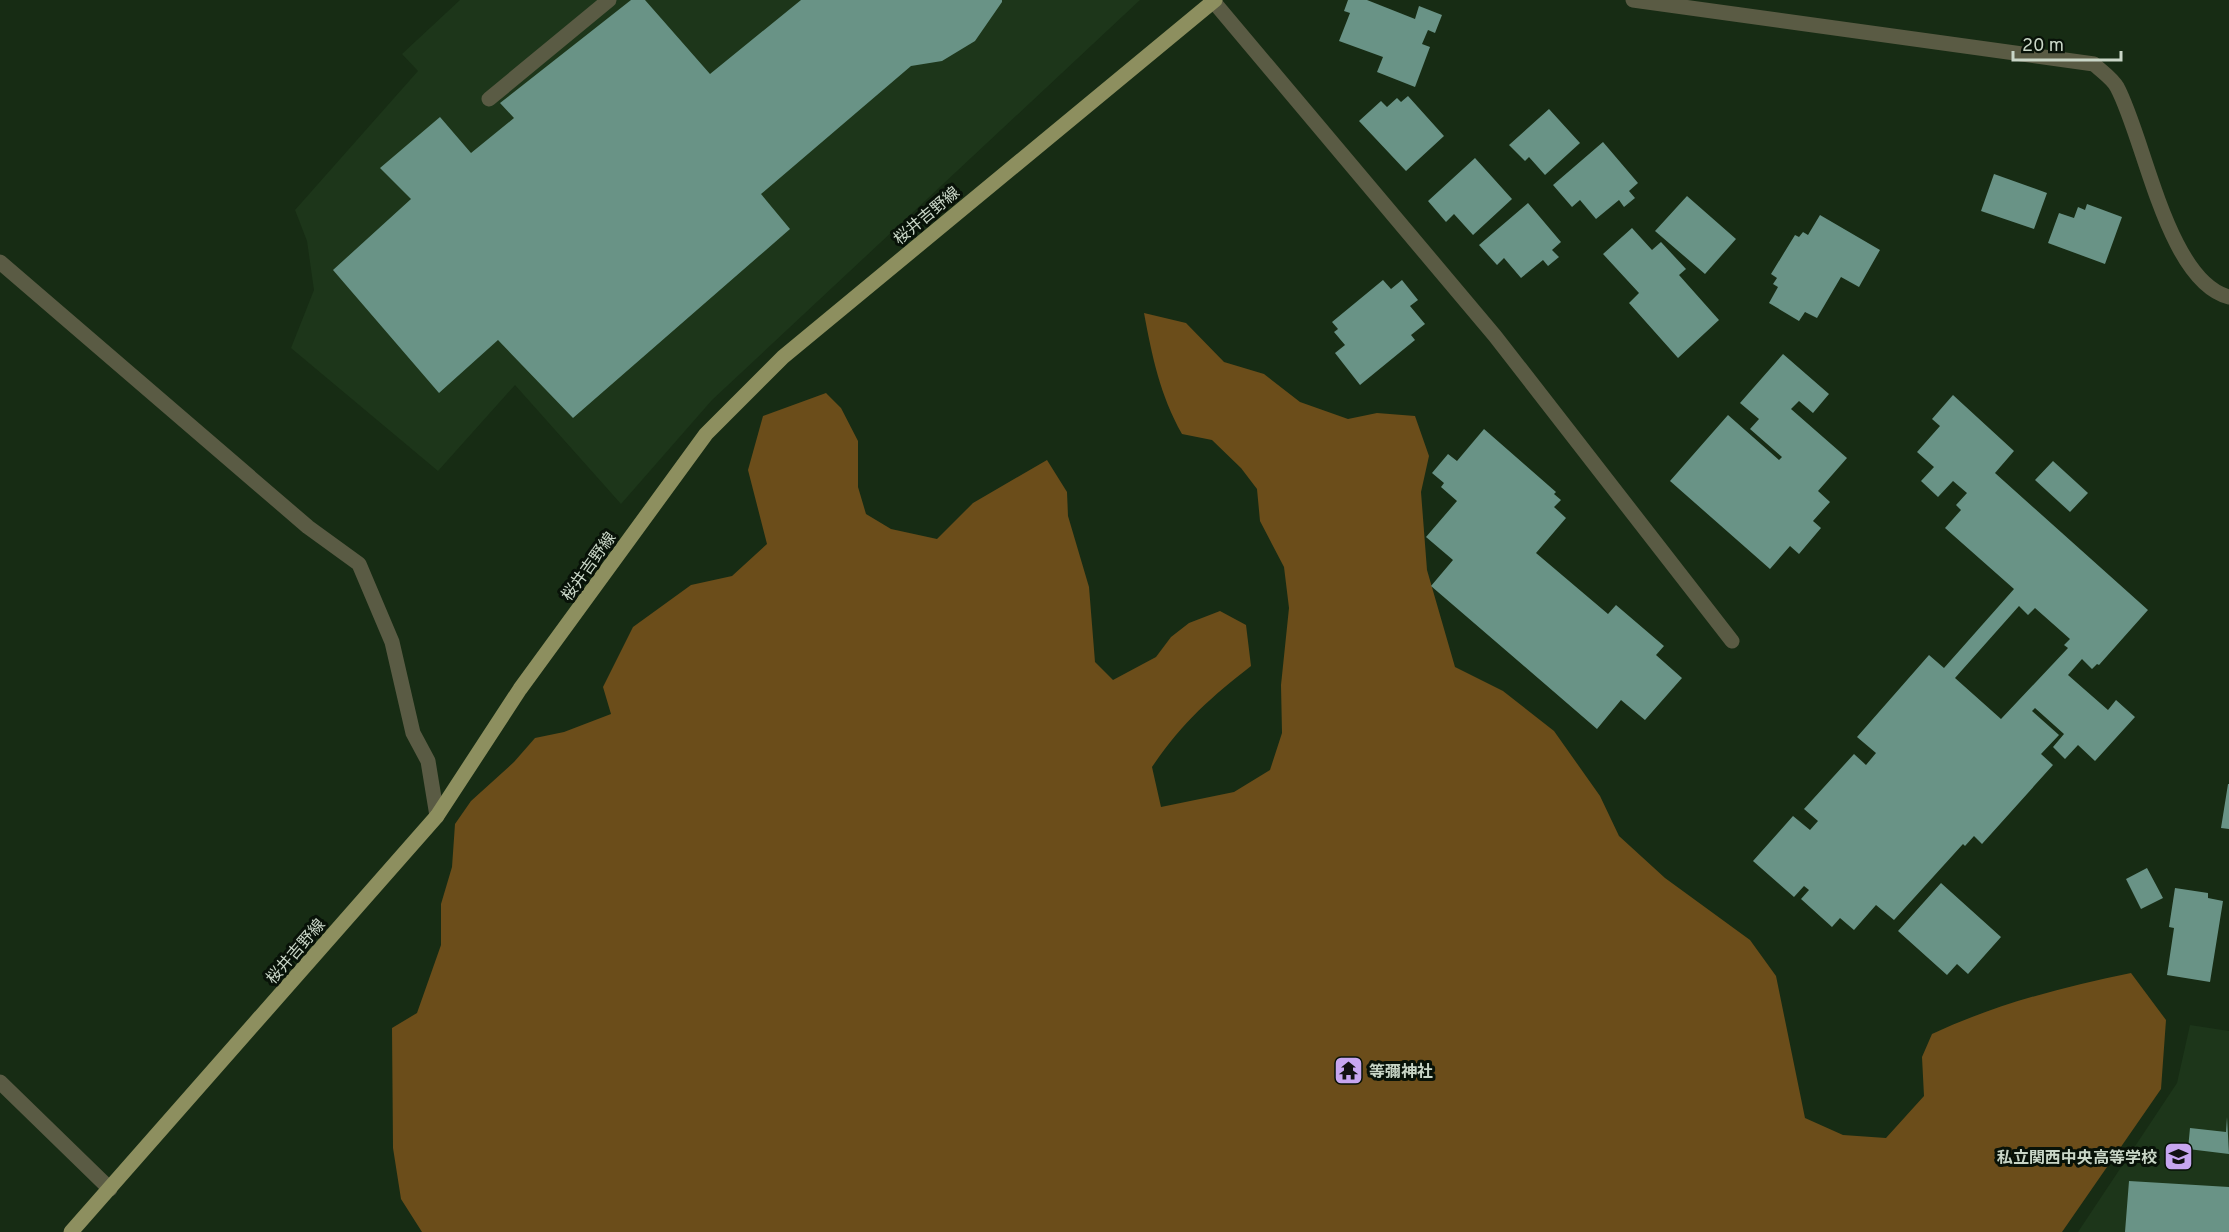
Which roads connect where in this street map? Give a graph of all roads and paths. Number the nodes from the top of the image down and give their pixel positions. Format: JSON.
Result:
{"nodes":[{"id":1,"x":609,"y":0,"type":"edge"},
{"id":2,"x":1214,"y":0,"type":"edge"},
{"id":3,"x":1633,"y":0,"type":"edge"},
{"id":4,"x":592,"y":5,"type":"edge"},
{"id":5,"x":489,"y":99,"type":"dead end"},
{"id":6,"x":0,"y":261,"type":"edge"},
{"id":7,"x":2229,"y":297,"type":"edge"},
{"id":8,"x":1732,"y":641,"type":"dead end"},
{"id":9,"x":437,"y":816,"type":"junction"},
{"id":10,"x":0,"y":1082,"type":"edge"},
{"id":11,"x":110,"y":1189,"type":"junction"},
{"id":12,"x":71,"y":1232,"type":"edge"}],
"edges":[{"from":1,"to":4,"type":"street"},
{"from":2,"to":8,"type":"street"},
{"from":2,"to":9,"type":"main road","name":"桜井吉野線"},
{"from":3,"to":7,"type":"street"},
{"from":4,"to":5,"type":"street"},
{"from":6,"to":9,"type":"street"},
{"from":9,"to":11,"type":"main road","name":"桜井吉野線"},
{"from":10,"to":11,"type":"street"},
{"from":11,"to":12,"type":"main road","name":"桜井吉野線"}]}
